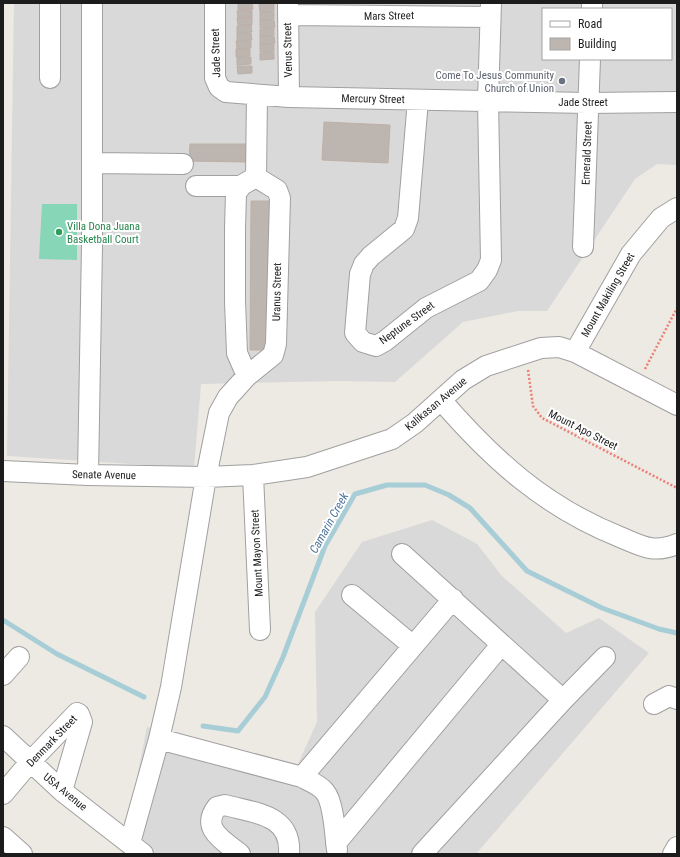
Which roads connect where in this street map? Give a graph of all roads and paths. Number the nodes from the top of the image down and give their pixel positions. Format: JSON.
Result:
{"nodes":[{"id":1,"x":50,"y":3,"type":"edge"},
{"id":2,"x":92,"y":3,"type":"edge"},
{"id":3,"x":215,"y":3,"type":"edge"},
{"id":4,"x":288,"y":9,"type":"edge"},
{"id":5,"x":439,"y":9,"type":"edge"},
{"id":6,"x":374,"y":10,"type":"edge"},
{"id":7,"x":490,"y":10,"type":"edge"},
{"id":8,"x":590,"y":60,"type":"edge"},
{"id":9,"x":50,"y":78,"type":"dead end"},
{"id":10,"x":257,"y":95,"type":"junction"},
{"id":11,"x":289,"y":97,"type":"junction"},
{"id":12,"x":418,"y":100,"type":"junction"},
{"id":13,"x":488,"y":101,"type":"junction"},
{"id":14,"x":677,"y":102,"type":"edge"},
{"id":15,"x":588,"y":103,"type":"junction"},
{"id":16,"x":92,"y":162,"type":"junction"},
{"id":17,"x":183,"y":164,"type":"dead end"},
{"id":18,"x":248,"y":182,"type":"junction"},
{"id":19,"x":196,"y":186,"type":"dead end"},
{"id":20,"x":677,"y":208,"type":"edge"},
{"id":21,"x":583,"y":247,"type":"dead end"},
{"id":22,"x":677,"y":308,"type":"edge"},
{"id":23,"x":575,"y":352,"type":"junction"},
{"id":24,"x":525,"y":353,"type":"junction"},
{"id":25,"x":247,"y":376,"type":"junction"},
{"id":26,"x":638,"y":383,"type":"junction"},
{"id":27,"x":441,"y":400,"type":"junction"},
{"id":28,"x":677,"y":406,"type":"edge"},
{"id":29,"x":3,"y":471,"type":"edge"},
{"id":30,"x":88,"y":475,"type":"junction"},
{"id":31,"x":253,"y":475,"type":"junction"},
{"id":32,"x":206,"y":477,"type":"junction"},
{"id":33,"x":677,"y":488,"type":"edge"},
{"id":34,"x":677,"y":544,"type":"edge"},
{"id":35,"x":402,"y":554,"type":"dead end"},
{"id":36,"x":352,"y":595,"type":"dead end"},
{"id":37,"x":453,"y":599,"type":"junction"},
{"id":38,"x":260,"y":630,"type":"dead end"},
{"id":39,"x":413,"y":646,"type":"junction"},
{"id":40,"x":502,"y":646,"type":"junction"},
{"id":41,"x":19,"y":657,"type":"dead end"},
{"id":42,"x":605,"y":658,"type":"dead end"},
{"id":43,"x":3,"y":675,"type":"edge"},
{"id":44,"x":677,"y":699,"type":"edge"},
{"id":45,"x":563,"y":700,"type":"junction"},
{"id":46,"x":654,"y":704,"type":"dead end"},
{"id":47,"x":160,"y":732,"type":"junction"},
{"id":48,"x":3,"y":736,"type":"edge"},
{"id":49,"x":30,"y":762,"type":"junction"},
{"id":50,"x":302,"y":777,"type":"junction"},
{"id":51,"x":62,"y":791,"type":"junction"},
{"id":52,"x":3,"y":794,"type":"edge"},
{"id":53,"x":3,"y":838,"type":"edge"},
{"id":54,"x":677,"y":847,"type":"edge"},
{"id":55,"x":136,"y":848,"type":"edge"},
{"id":56,"x":336,"y":848,"type":"edge"},
{"id":57,"x":22,"y":854,"type":"edge"},
{"id":58,"x":240,"y":854,"type":"edge"},
{"id":59,"x":289,"y":854,"type":"edge"},
{"id":60,"x":422,"y":854,"type":"edge"},
{"id":61,"x":673,"y":854,"type":"edge"}],
"edges":[{"from":1,"to":9,"type":"street"},
{"from":2,"to":16,"type":"street"},
{"from":3,"to":10,"type":"street","name":"Jade Street"},
{"from":4,"to":6,"type":"street","name":"Mars Street"},
{"from":4,"to":11,"type":"street","name":"Venus Street"},
{"from":5,"to":6,"type":"street","name":"Mars Street"},
{"from":5,"to":7,"type":"street","name":"Mars Street"},
{"from":7,"to":13,"type":"street","name":"Neptune Street"},
{"from":8,"to":15,"type":"street","name":"Emerald Street"},
{"from":10,"to":11,"type":"street","name":"Mercury Street"},
{"from":10,"to":18,"type":"street"},
{"from":11,"to":12,"type":"street","name":"Mercury Street"},
{"from":12,"to":13,"type":"street","name":"Mercury Street"},
{"from":12,"to":13,"type":"street","name":"Neptune Street"},
{"from":13,"to":15,"type":"street","name":"Jade Street"},
{"from":14,"to":15,"type":"street","name":"Jade Street"},
{"from":15,"to":21,"type":"street","name":"Emerald Street"},
{"from":16,"to":17,"type":"street"},
{"from":16,"to":30,"type":"street"},
{"from":18,"to":19,"type":"street"},
{"from":18,"to":25,"type":"street"},
{"from":18,"to":25,"type":"street","name":"Uranus Street"},
{"from":20,"to":23,"type":"street","name":"Mount Makiling Street"},
{"from":22,"to":26,"type":"path"},
{"from":23,"to":24,"type":"street","name":"Kalikasan Avenue"},
{"from":23,"to":26,"type":"street","name":"Kalikasan Avenue"},
{"from":24,"to":27,"type":"street","name":"Kalikasan Avenue"},
{"from":24,"to":33,"type":"path","name":"Mount Apo Street"},
{"from":25,"to":32,"type":"street","name":"Uranus Street"},
{"from":26,"to":28,"type":"street","name":"Kalikasan Avenue"},
{"from":27,"to":31,"type":"street","name":"Kalikasan Avenue"},
{"from":27,"to":34,"type":"street"},
{"from":29,"to":30,"type":"street","name":"Senate Avenue"},
{"from":30,"to":32,"type":"street","name":"Senate Avenue"},
{"from":31,"to":32,"type":"street","name":"Kalikasan Avenue"},
{"from":31,"to":38,"type":"street","name":"Mount Mayon Street"},
{"from":32,"to":47,"type":"street","name":"Uranus Street"},
{"from":35,"to":37,"type":"street"},
{"from":36,"to":39,"type":"street"},
{"from":37,"to":39,"type":"street"},
{"from":37,"to":40,"type":"street"},
{"from":39,"to":50,"type":"street"},
{"from":40,"to":45,"type":"street"},
{"from":40,"to":56,"type":"street"},
{"from":41,"to":43,"type":"street"},
{"from":42,"to":45,"type":"street"},
{"from":44,"to":46,"type":"street"},
{"from":45,"to":60,"type":"street"},
{"from":47,"to":50,"type":"street"},
{"from":47,"to":55,"type":"street","name":"Uranus Street"},
{"from":48,"to":49,"type":"street","name":"USA Avenue"},
{"from":49,"to":51,"type":"street","name":"USA Avenue"},
{"from":49,"to":51,"type":"street","name":"Denmark Street"},
{"from":49,"to":52,"type":"street","name":"Denmark Street"},
{"from":50,"to":56,"type":"street"},
{"from":51,"to":55,"type":"street","name":"USA Avenue"},
{"from":53,"to":57,"type":"street"},
{"from":54,"to":61,"type":"street"},
{"from":58,"to":59,"type":"street"}]}
